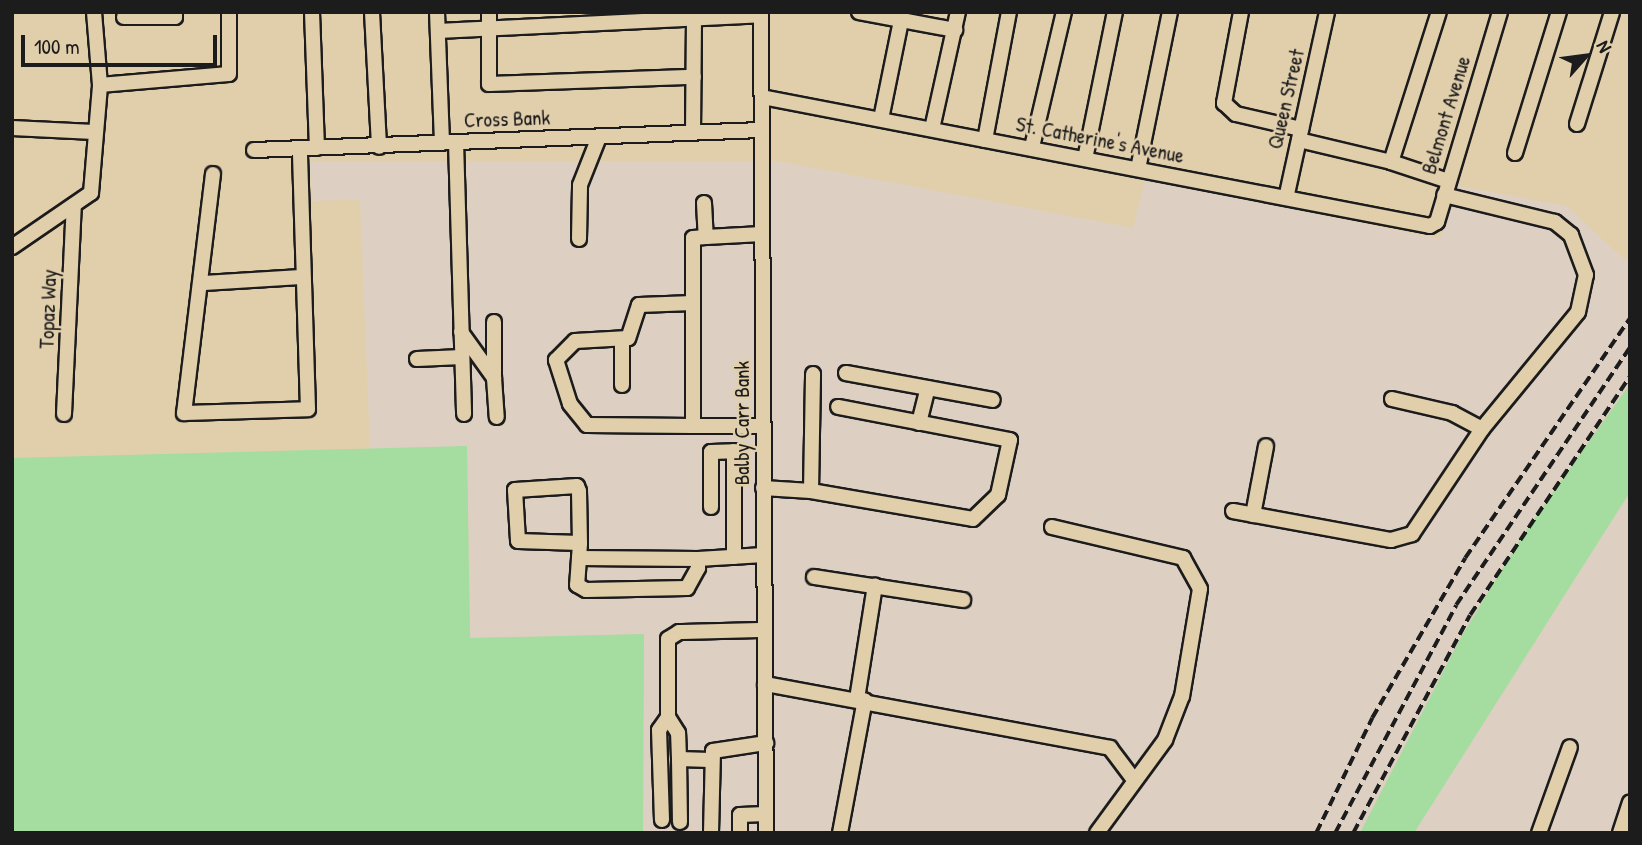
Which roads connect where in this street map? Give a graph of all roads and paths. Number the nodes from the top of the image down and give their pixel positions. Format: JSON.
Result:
{"nodes":[{"id":1,"x":94,"y":12,"type":"edge"},
{"id":2,"x":175,"y":12,"type":"edge"},
{"id":3,"x":229,"y":12,"type":"edge"},
{"id":4,"x":312,"y":12,"type":"edge"},
{"id":5,"x":372,"y":12,"type":"edge"},
{"id":6,"x":437,"y":12,"type":"edge"},
{"id":7,"x":859,"y":12,"type":"edge"},
{"id":8,"x":958,"y":12,"type":"edge"},
{"id":9,"x":1009,"y":12,"type":"edge"},
{"id":10,"x":1064,"y":12,"type":"edge"},
{"id":11,"x":1115,"y":12,"type":"edge"},
{"id":12,"x":1170,"y":12,"type":"edge"},
{"id":13,"x":1241,"y":12,"type":"edge"},
{"id":14,"x":1327,"y":12,"type":"edge"},
{"id":15,"x":1439,"y":12,"type":"edge"},
{"id":16,"x":1500,"y":12,"type":"edge"},
{"id":17,"x":1559,"y":12,"type":"edge"},
{"id":18,"x":1612,"y":12,"type":"edge"},
{"id":19,"x":761,"y":14,"type":"edge"},
{"id":20,"x":694,"y":16,"type":"edge"},
{"id":21,"x":124,"y":17,"type":"dead end"},
{"id":22,"x":593,"y":19,"type":"edge"},
{"id":23,"x":489,"y":20,"type":"edge"},
{"id":24,"x":901,"y":21,"type":"junction"},
{"id":25,"x":955,"y":30,"type":"junction"},
{"id":26,"x":438,"y":31,"type":"junction"},
{"id":27,"x":694,"y":77,"type":"junction"},
{"id":28,"x":100,"y":86,"type":"junction"},
{"id":29,"x":762,"y":97,"type":"junction"},
{"id":30,"x":881,"y":119,"type":"junction"},
{"id":31,"x":1577,"y":124,"type":"dead end"},
{"id":32,"x":12,"y":128,"type":"edge"},
{"id":33,"x":932,"y":129,"type":"junction"},
{"id":34,"x":761,"y":130,"type":"junction"},
{"id":35,"x":94,"y":132,"type":"junction"},
{"id":36,"x":692,"y":133,"type":"junction"},
{"id":37,"x":1300,"y":134,"type":"junction"},
{"id":38,"x":598,"y":137,"type":"junction"},
{"id":39,"x":985,"y":140,"type":"junction"},
{"id":40,"x":449,"y":143,"type":"junction"},
{"id":41,"x":379,"y":147,"type":"junction"},
{"id":42,"x":317,"y":148,"type":"junction"},
{"id":43,"x":1032,"y":148,"type":"junction"},
{"id":44,"x":254,"y":150,"type":"dead end"},
{"id":45,"x":300,"y":150,"type":"junction"},
{"id":46,"x":1515,"y":153,"type":"dead end"},
{"id":47,"x":1085,"y":159,"type":"junction"},
{"id":48,"x":1391,"y":162,"type":"junction"},
{"id":49,"x":1138,"y":169,"type":"junction"},
{"id":50,"x":212,"y":174,"type":"dead end"},
{"id":51,"x":1446,"y":188,"type":"junction"},
{"id":52,"x":1287,"y":194,"type":"junction"},
{"id":53,"x":704,"y":203,"type":"dead end"},
{"id":54,"x":74,"y":205,"type":"junction"},
{"id":55,"x":1430,"y":226,"type":"joint"},
{"id":56,"x":762,"y":234,"type":"junction"},
{"id":57,"x":706,"y":237,"type":"junction"},
{"id":58,"x":579,"y":239,"type":"dead end"},
{"id":59,"x":12,"y":247,"type":"edge"},
{"id":60,"x":302,"y":277,"type":"junction"},
{"id":61,"x":204,"y":283,"type":"junction"},
{"id":62,"x":693,"y":303,"type":"junction"},
{"id":63,"x":494,"y":322,"type":"dead end"},
{"id":64,"x":461,"y":332,"type":"junction"},
{"id":65,"x":622,"y":340,"type":"junction"},
{"id":66,"x":462,"y":357,"type":"junction"},
{"id":67,"x":417,"y":359,"type":"dead end"},
{"id":68,"x":846,"y":373,"type":"dead end"},
{"id":69,"x":813,"y":374,"type":"dead end"},
{"id":70,"x":494,"y":378,"type":"junction"},
{"id":71,"x":622,"y":385,"type":"dead end"},
{"id":72,"x":928,"y":388,"type":"junction"},
{"id":73,"x":1392,"y":399,"type":"dead end"},
{"id":74,"x":993,"y":400,"type":"dead end"},
{"id":75,"x":838,"y":407,"type":"dead end"},
{"id":76,"x":464,"y":414,"type":"dead end"},
{"id":77,"x":64,"y":415,"type":"dead end"},
{"id":78,"x":497,"y":417,"type":"dead end"},
{"id":79,"x":919,"y":423,"type":"junction"},
{"id":80,"x":693,"y":426,"type":"junction"},
{"id":81,"x":763,"y":426,"type":"junction"},
{"id":82,"x":1482,"y":429,"type":"junction"},
{"id":83,"x":1266,"y":446,"type":"dead end"},
{"id":84,"x":763,"y":488,"type":"junction"},
{"id":85,"x":811,"y":491,"type":"junction"},
{"id":86,"x":711,"y":507,"type":"dead end"},
{"id":87,"x":1233,"y":511,"type":"dead end"},
{"id":88,"x":1253,"y":515,"type":"junction"},
{"id":89,"x":1052,"y":527,"type":"dead end"},
{"id":90,"x":579,"y":551,"type":"junction"},
{"id":91,"x":764,"y":555,"type":"junction"},
{"id":92,"x":734,"y":557,"type":"junction"},
{"id":93,"x":698,"y":559,"type":"junction"},
{"id":94,"x":814,"y":577,"type":"dead end"},
{"id":95,"x":875,"y":585,"type":"junction"},
{"id":96,"x":963,"y":600,"type":"dead end"},
{"id":97,"x":762,"y":630,"type":"junction"},
{"id":98,"x":765,"y":684,"type":"junction"},
{"id":99,"x":861,"y":699,"type":"junction"},
{"id":100,"x":668,"y":717,"type":"junction"},
{"id":101,"x":766,"y":743,"type":"junction"},
{"id":102,"x":1570,"y":747,"type":"dead end"},
{"id":103,"x":679,"y":759,"type":"junction"},
{"id":104,"x":710,"y":760,"type":"junction"},
{"id":105,"x":1132,"y":777,"type":"junction"},
{"id":106,"x":1630,"y":803,"type":"edge"},
{"id":107,"x":766,"y":814,"type":"junction"},
{"id":108,"x":662,"y":820,"type":"dead end"},
{"id":109,"x":680,"y":822,"type":"dead end"},
{"id":110,"x":711,"y":833,"type":"edge"},
{"id":111,"x":740,"y":833,"type":"edge"},
{"id":112,"x":766,"y":833,"type":"edge"},
{"id":113,"x":840,"y":833,"type":"edge"},
{"id":114,"x":1097,"y":833,"type":"edge"},
{"id":115,"x":1539,"y":833,"type":"edge"},
{"id":116,"x":1620,"y":833,"type":"edge"}],
"edges":[{"from":1,"to":28,"type":"street"},
{"from":2,"to":21,"type":"street"},
{"from":3,"to":28,"type":"street"},
{"from":4,"to":42,"type":"street"},
{"from":5,"to":41,"type":"street"},
{"from":6,"to":26,"type":"street"},
{"from":7,"to":24,"type":"street"},
{"from":8,"to":25,"type":"street"},
{"from":9,"to":39,"type":"street"},
{"from":10,"to":43,"type":"street"},
{"from":11,"to":47,"type":"street"},
{"from":12,"to":49,"type":"street"},
{"from":13,"to":37,"type":"street"},
{"from":14,"to":37,"type":"street","name":"Queen Street"},
{"from":15,"to":48,"type":"street"},
{"from":16,"to":51,"type":"street","name":"Belmont Avenue"},
{"from":17,"to":46,"type":"street"},
{"from":18,"to":31,"type":"street"},
{"from":19,"to":20,"type":"street"},
{"from":19,"to":29,"type":"street","name":"Balby Carr Bank"},
{"from":20,"to":22,"type":"street"},
{"from":20,"to":27,"type":"street"},
{"from":22,"to":23,"type":"street"},
{"from":23,"to":26,"type":"street"},
{"from":23,"to":27,"type":"street"},
{"from":24,"to":25,"type":"street"},
{"from":24,"to":30,"type":"street"},
{"from":25,"to":33,"type":"street"},
{"from":26,"to":40,"type":"street"},
{"from":27,"to":36,"type":"street"},
{"from":28,"to":35,"type":"street"},
{"from":29,"to":30,"type":"street","name":"St. Catherine's Avenue"},
{"from":29,"to":34,"type":"street","name":"Balby Carr Bank"},
{"from":30,"to":33,"type":"street","name":"St. Catherine's Avenue"},
{"from":32,"to":35,"type":"street"},
{"from":33,"to":39,"type":"street","name":"St. Catherine's Avenue"},
{"from":34,"to":36,"type":"street","name":"Cross Bank"},
{"from":34,"to":56,"type":"street","name":"Balby Carr Bank"},
{"from":35,"to":54,"type":"street"},
{"from":36,"to":38,"type":"street","name":"Cross Bank"},
{"from":37,"to":48,"type":"street"},
{"from":37,"to":52,"type":"street","name":"Queen Street"},
{"from":38,"to":40,"type":"street","name":"Cross Bank"},
{"from":38,"to":58,"type":"street"},
{"from":39,"to":43,"type":"street","name":"St. Catherine's Avenue"},
{"from":40,"to":41,"type":"street","name":"Cross Bank"},
{"from":40,"to":64,"type":"street"},
{"from":41,"to":42,"type":"street","name":"Cross Bank"},
{"from":42,"to":45,"type":"street","name":"Cross Bank"},
{"from":43,"to":47,"type":"street","name":"St. Catherine's Avenue"},
{"from":44,"to":45,"type":"street","name":"Cross Bank"},
{"from":45,"to":60,"type":"street"},
{"from":47,"to":49,"type":"street","name":"St. Catherine's Avenue"},
{"from":48,"to":51,"type":"street"},
{"from":49,"to":52,"type":"street","name":"St. Catherine's Avenue"},
{"from":50,"to":61,"type":"street"},
{"from":51,"to":55,"type":"street","name":"Belmont Avenue"},
{"from":51,"to":82,"type":"street"},
{"from":52,"to":55,"type":"street","name":"St. Catherine's Avenue"},
{"from":53,"to":57,"type":"street"},
{"from":54,"to":59,"type":"street"},
{"from":54,"to":77,"type":"street","name":"Topaz Way"},
{"from":56,"to":57,"type":"street"},
{"from":56,"to":81,"type":"street","name":"Balby Carr Bank"},
{"from":57,"to":62,"type":"street"},
{"from":60,"to":61,"type":"street"},
{"from":60,"to":61,"type":"street"},
{"from":62,"to":65,"type":"street"},
{"from":62,"to":80,"type":"street"},
{"from":63,"to":70,"type":"street"},
{"from":64,"to":66,"type":"street"},
{"from":64,"to":70,"type":"street"},
{"from":65,"to":71,"type":"street"},
{"from":65,"to":80,"type":"street"},
{"from":66,"to":67,"type":"street"},
{"from":66,"to":76,"type":"street"},
{"from":68,"to":72,"type":"street"},
{"from":69,"to":85,"type":"street"},
{"from":70,"to":78,"type":"street"},
{"from":72,"to":74,"type":"street"},
{"from":72,"to":79,"type":"street"},
{"from":73,"to":82,"type":"street"},
{"from":75,"to":79,"type":"street"},
{"from":79,"to":85,"type":"street"},
{"from":80,"to":81,"type":"street"},
{"from":81,"to":84,"type":"street","name":"Balby Carr Bank"},
{"from":82,"to":88,"type":"street"},
{"from":83,"to":88,"type":"street"},
{"from":84,"to":85,"type":"street"},
{"from":84,"to":91,"type":"street","name":"Balby Carr Bank"},
{"from":86,"to":92,"type":"street"},
{"from":87,"to":88,"type":"street"},
{"from":89,"to":105,"type":"street"},
{"from":90,"to":90,"type":"street"},
{"from":90,"to":93,"type":"street"},
{"from":90,"to":93,"type":"street"},
{"from":91,"to":92,"type":"street"},
{"from":91,"to":97,"type":"street","name":"Balby Carr Bank"},
{"from":92,"to":93,"type":"street"},
{"from":94,"to":95,"type":"street"},
{"from":95,"to":96,"type":"street"},
{"from":95,"to":99,"type":"street"},
{"from":97,"to":98,"type":"street","name":"Balby Carr Bank"},
{"from":97,"to":100,"type":"street"},
{"from":98,"to":99,"type":"street"},
{"from":98,"to":101,"type":"street","name":"Balby Carr Bank"},
{"from":99,"to":105,"type":"street"},
{"from":99,"to":113,"type":"street"},
{"from":100,"to":103,"type":"street"},
{"from":100,"to":108,"type":"street"},
{"from":101,"to":104,"type":"street"},
{"from":101,"to":107,"type":"street","name":"Balby Carr Bank"},
{"from":102,"to":115,"type":"street"},
{"from":103,"to":104,"type":"street"},
{"from":103,"to":109,"type":"street"},
{"from":104,"to":110,"type":"street"},
{"from":105,"to":114,"type":"street"},
{"from":106,"to":116,"type":"street"},
{"from":107,"to":111,"type":"street"},
{"from":107,"to":112,"type":"street","name":"Balby Carr Bank"}]}
